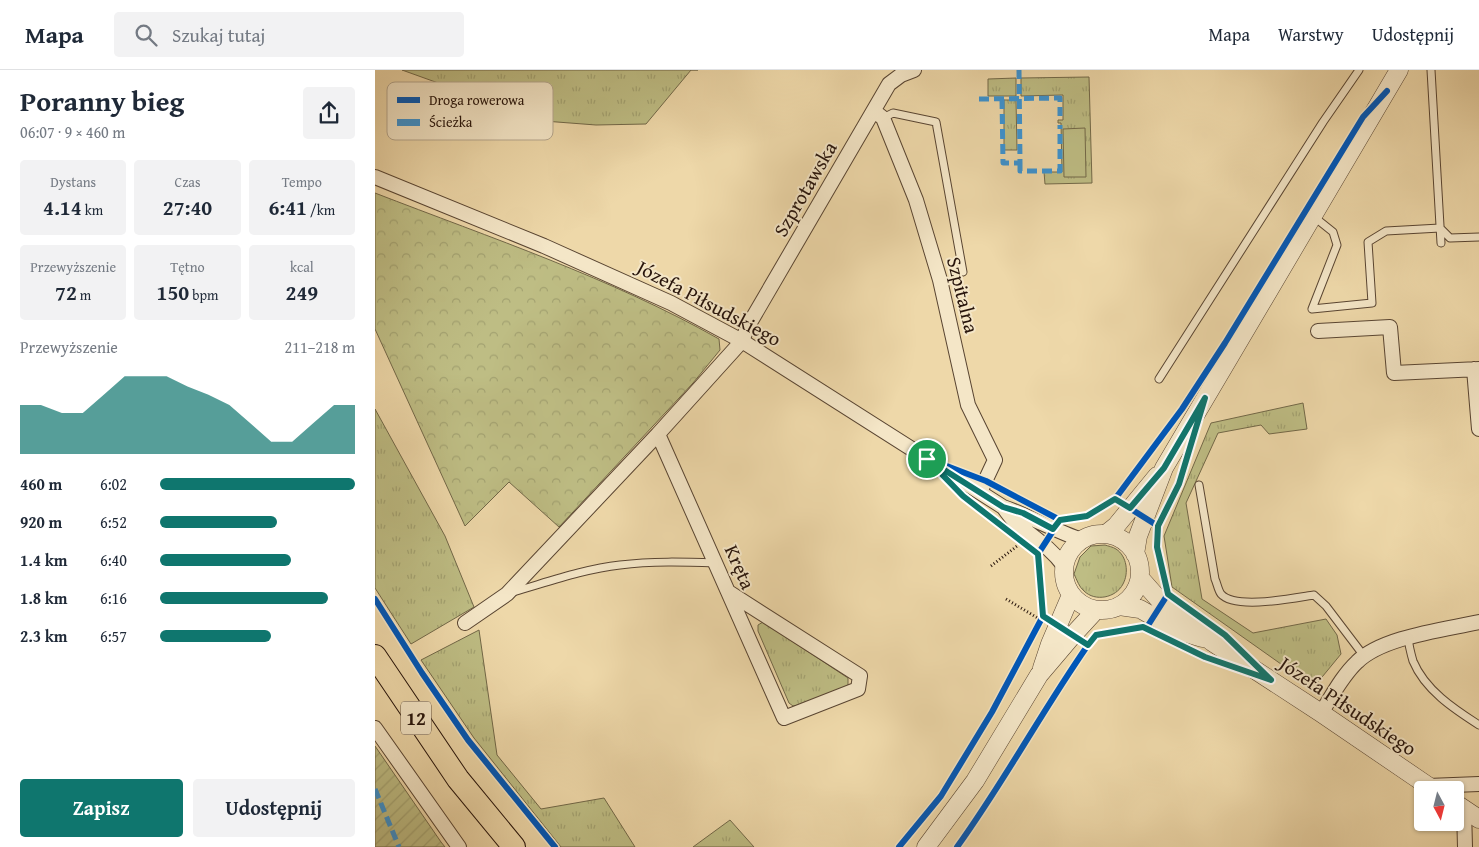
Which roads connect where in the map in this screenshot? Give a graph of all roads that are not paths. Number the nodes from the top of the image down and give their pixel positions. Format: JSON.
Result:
{"nodes":[{"id":1,"x":914,"y":70,"type":"edge"},
{"id":2,"x":1359,"y":70,"type":"edge"},
{"id":3,"x":1399,"y":70,"type":"edge"},
{"id":4,"x":1431,"y":70,"type":"edge"},
{"id":5,"x":878,"y":114,"type":"junction"},
{"id":6,"x":375,"y":178,"type":"edge"},
{"id":7,"x":1313,"y":215,"type":"junction"},
{"id":8,"x":1440,"y":228,"type":"junction"},
{"id":9,"x":1479,"y":237,"type":"edge"},
{"id":10,"x":1441,"y":243,"type":"dead end"},
{"id":11,"x":963,"y":272,"type":"dead end"},
{"id":12,"x":1318,"y":332,"type":"dead end"},
{"id":13,"x":742,"y":341,"type":"junction"},
{"id":14,"x":1477,"y":369,"type":"edge"},
{"id":15,"x":1159,"y":380,"type":"dead end"},
{"id":16,"x":1479,"y":429,"type":"edge"},
{"id":17,"x":658,"y":434,"type":"junction"},
{"id":18,"x":1164,"y":468,"type":"junction"},
{"id":19,"x":1199,"y":485,"type":"dead end"},
{"id":20,"x":980,"y":492,"type":"junction"},
{"id":21,"x":1003,"y":507,"type":"junction"},
{"id":22,"x":1106,"y":534,"type":"junction"},
{"id":23,"x":1082,"y":540,"type":"junction"},
{"id":24,"x":1135,"y":554,"type":"junction"},
{"id":25,"x":716,"y":563,"type":"junction"},
{"id":26,"x":1064,"y":566,"type":"junction"},
{"id":27,"x":1140,"y":578,"type":"junction"},
{"id":28,"x":730,"y":593,"type":"junction"},
{"id":29,"x":507,"y":594,"type":"junction"},
{"id":30,"x":1071,"y":595,"type":"junction"},
{"id":31,"x":1119,"y":606,"type":"junction"},
{"id":32,"x":1097,"y":610,"type":"junction"},
{"id":33,"x":1479,"y":622,"type":"edge"},
{"id":34,"x":465,"y":623,"type":"dead end"},
{"id":35,"x":1407,"y":638,"type":"junction"},
{"id":36,"x":1212,"y":642,"type":"junction"},
{"id":37,"x":375,"y":656,"type":"edge"},
{"id":38,"x":1364,"y":656,"type":"junction"},
{"id":39,"x":1039,"y":675,"type":"junction"},
{"id":40,"x":1321,"y":713,"type":"junction"},
{"id":41,"x":1479,"y":725,"type":"edge"},
{"id":42,"x":375,"y":728,"type":"edge"},
{"id":43,"x":1421,"y":781,"type":"edge"},
{"id":44,"x":1479,"y":784,"type":"edge"},
{"id":45,"x":1464,"y":785,"type":"edge"},
{"id":46,"x":1464,"y":809,"type":"edge"},
{"id":47,"x":1479,"y":819,"type":"edge"},
{"id":48,"x":1463,"y":831,"type":"edge"},
{"id":49,"x":459,"y":847,"type":"edge"},
{"id":50,"x":514,"y":847,"type":"edge"},
{"id":51,"x":926,"y":847,"type":"edge"},
{"id":52,"x":1465,"y":847,"type":"edge"}],
"edges":[{"from":1,"to":5,"type":"street","name":"Szprotawska"},
{"from":2,"to":15,"type":"lane"},
{"from":3,"to":7,"type":"street"},
{"from":4,"to":8,"type":"lane"},
{"from":5,"to":11,"type":"lane"},
{"from":5,"to":13,"type":"street","name":"Szprotawska"},
{"from":5,"to":20,"type":"street","name":"Szpitalna"},
{"from":6,"to":13,"type":"street","name":"Józefa Piłsudskiego"},
{"from":7,"to":8,"type":"lane"},
{"from":7,"to":18,"type":"street"},
{"from":8,"to":9,"type":"lane"},
{"from":8,"to":10,"type":"lane"},
{"from":12,"to":14,"type":"street"},
{"from":13,"to":17,"type":"street"},
{"from":13,"to":20,"type":"street","name":"Józefa Piłsudskiego"},
{"from":14,"to":16,"type":"street"},
{"from":17,"to":25,"type":"street","name":"Kręta"},
{"from":17,"to":29,"type":"street"},
{"from":18,"to":22,"type":"street"},
{"from":18,"to":24,"type":"street"},
{"from":19,"to":38,"type":"lane"},
{"from":20,"to":21,"type":"street","name":"Józefa Piłsudskiego"},
{"from":21,"to":23,"type":"street"},
{"from":21,"to":26,"type":"street"},
{"from":22,"to":23,"type":"street"},
{"from":22,"to":24,"type":"street"},
{"from":23,"to":26,"type":"street"},
{"from":24,"to":27,"type":"street"},
{"from":25,"to":28,"type":"street","name":"Kręta"},
{"from":25,"to":29,"type":"lane"},
{"from":26,"to":30,"type":"street"},
{"from":27,"to":31,"type":"street"},
{"from":27,"to":36,"type":"street"},
{"from":28,"to":28,"type":"street","name":"Kręta"},
{"from":29,"to":34,"type":"street"},
{"from":30,"to":32,"type":"street"},
{"from":30,"to":39,"type":"street"},
{"from":31,"to":32,"type":"street"},
{"from":31,"to":36,"type":"street"},
{"from":32,"to":39,"type":"street"},
{"from":33,"to":35,"type":"street"},
{"from":35,"to":38,"type":"street"},
{"from":35,"to":41,"type":"lane"},
{"from":36,"to":40,"type":"street","name":"Józefa Piłsudskiego"},
{"from":37,"to":50,"type":"main road","number":"12"},
{"from":38,"to":40,"type":"street"},
{"from":39,"to":51,"type":"street"},
{"from":40,"to":43,"type":"street","name":"Józefa Piłsudskiego"},
{"from":42,"to":49,"type":"street"},
{"from":44,"to":45,"type":"street"},
{"from":46,"to":47,"type":"street"},
{"from":48,"to":52,"type":"street"}]}
